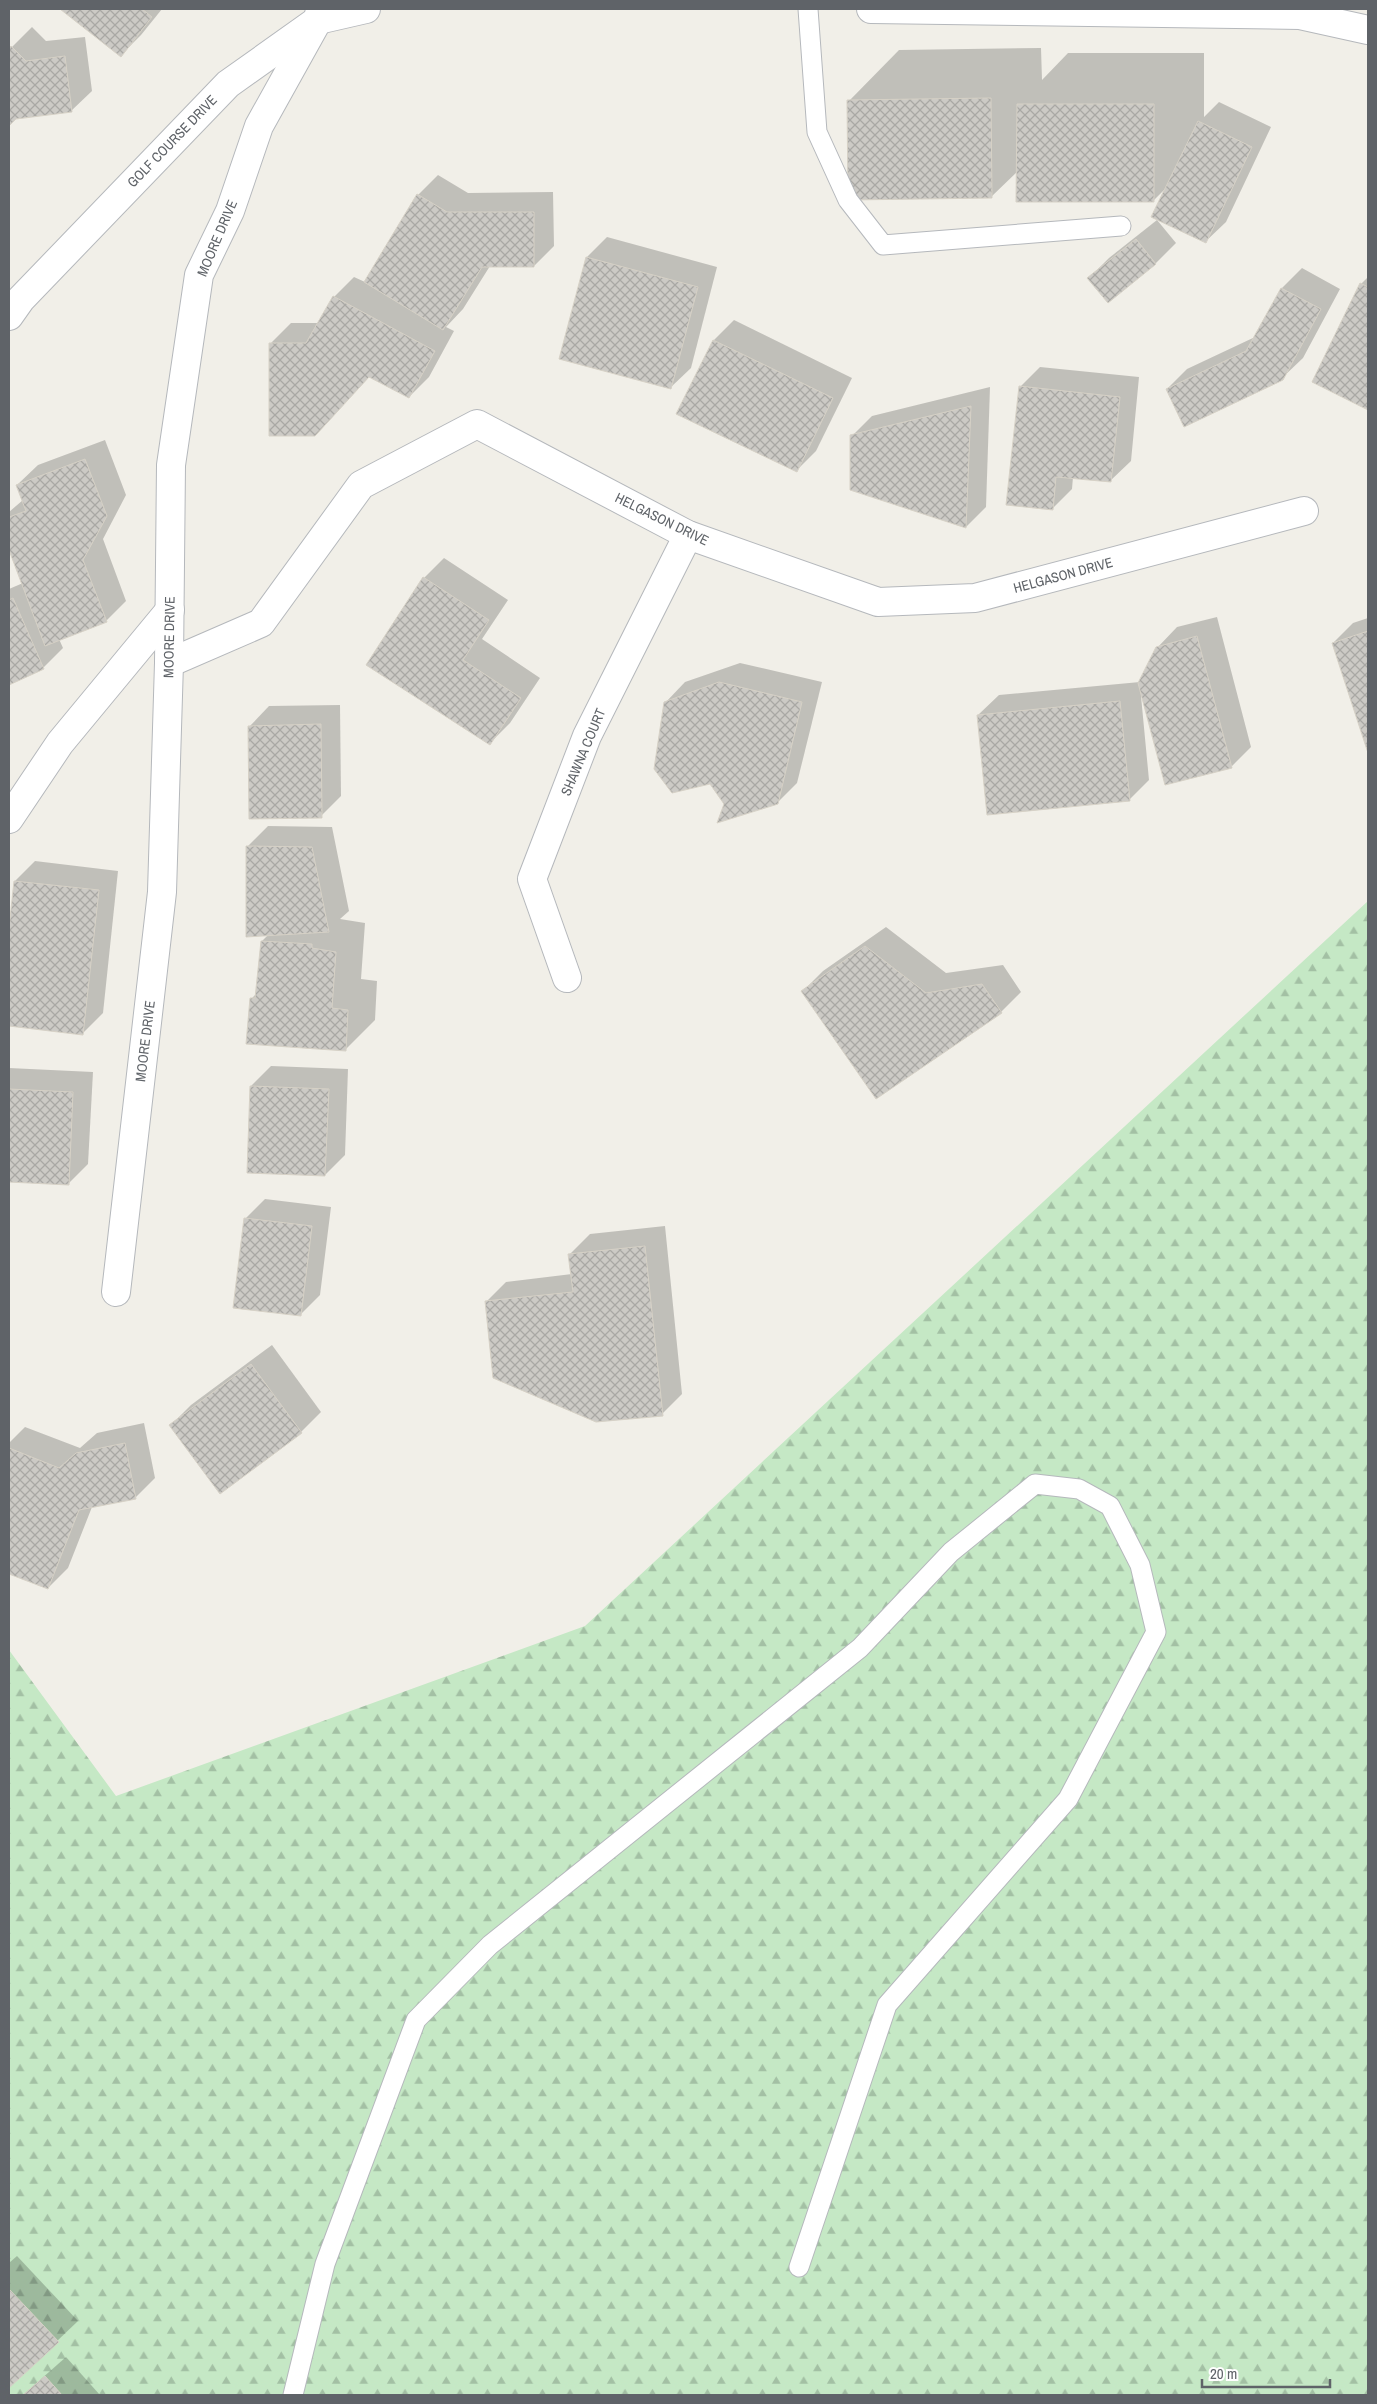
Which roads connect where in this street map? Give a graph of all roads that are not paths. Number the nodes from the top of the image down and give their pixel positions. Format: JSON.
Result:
{"nodes":[{"id":1,"x":366,"y":9,"type":"edge"},
{"id":2,"x":808,"y":9,"type":"edge"},
{"id":3,"x":871,"y":9,"type":"edge"},
{"id":4,"x":319,"y":14,"type":"edge"},
{"id":5,"x":1368,"y":30,"type":"edge"},
{"id":6,"x":1121,"y":226,"type":"dead end"},
{"id":7,"x":9,"y":316,"type":"edge"},
{"id":8,"x":1304,"y":511,"type":"dead end"},
{"id":9,"x":688,"y":535,"type":"junction"},
{"id":10,"x":170,"y":610,"type":"junction"},
{"id":11,"x":169,"y":663,"type":"junction"},
{"id":12,"x":9,"y":819,"type":"edge"},
{"id":13,"x":567,"y":978,"type":"dead end"},
{"id":14,"x":116,"y":1292,"type":"dead end"},
{"id":15,"x":800,"y":2268,"type":"dead end"},
{"id":16,"x":293,"y":2395,"type":"edge"}],
"edges":[{"from":1,"to":4,"type":"street","name":"GOLF COURSE DRIVE"},
{"from":2,"to":6,"type":"lane"},
{"from":3,"to":5,"type":"street"},
{"from":4,"to":7,"type":"street","name":"GOLF COURSE DRIVE"},
{"from":4,"to":10,"type":"street","name":"MOORE DRIVE"},
{"from":8,"to":9,"type":"street","name":"HELGASON DRIVE"},
{"from":9,"to":11,"type":"street","name":"HELGASON DRIVE"},
{"from":9,"to":13,"type":"street","name":"SHAWNA COURT"},
{"from":10,"to":11,"type":"street","name":"MOORE DRIVE"},
{"from":10,"to":12,"type":"street"},
{"from":11,"to":14,"type":"street","name":"MOORE DRIVE"},
{"from":15,"to":16,"type":"lane"}]}
